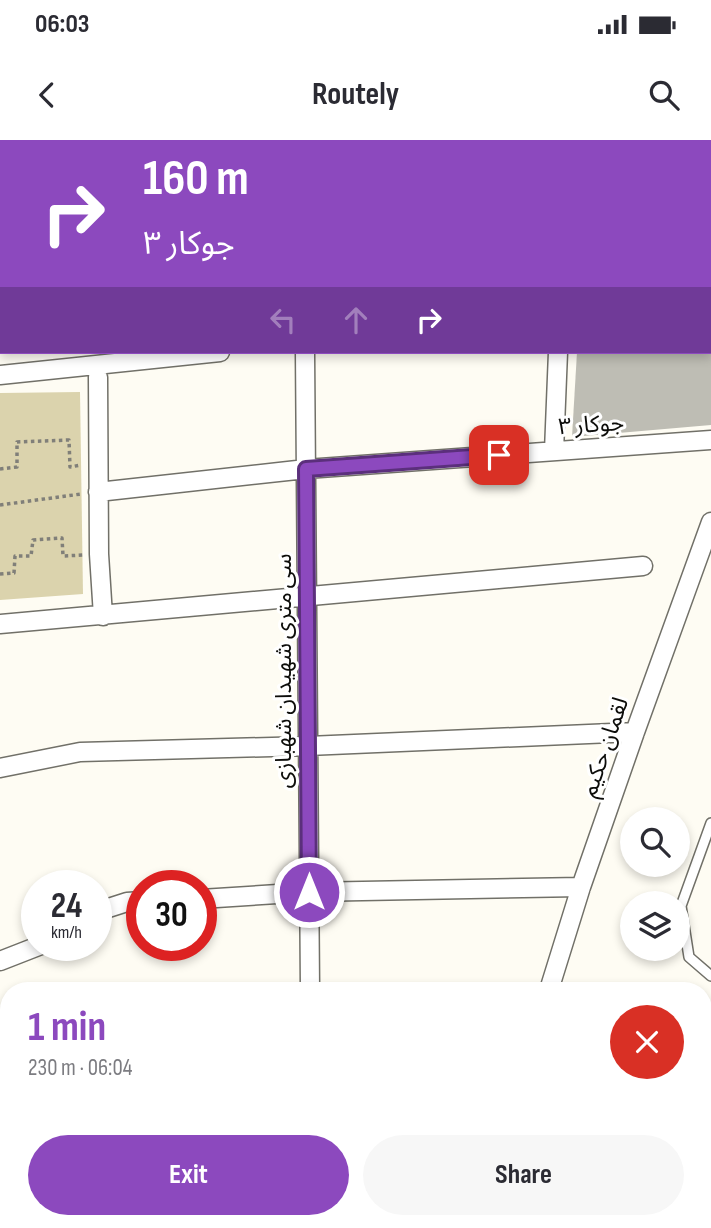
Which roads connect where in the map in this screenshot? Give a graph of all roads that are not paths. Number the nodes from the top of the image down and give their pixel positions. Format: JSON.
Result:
{"nodes":[{"id":1,"x":201,"y":354,"type":"edge"},
{"id":2,"x":305,"y":354,"type":"edge"},
{"id":3,"x":558,"y":354,"type":"edge"},
{"id":4,"x":0,"y":375,"type":"edge"},
{"id":5,"x":98,"y":377,"type":"dead end"},
{"id":6,"x":711,"y":439,"type":"edge"},
{"id":7,"x":554,"y":451,"type":"junction"},
{"id":8,"x":306,"y":469,"type":"junction"},
{"id":9,"x":98,"y":492,"type":"junction"},
{"id":10,"x":711,"y":522,"type":"edge"},
{"id":11,"x":643,"y":566,"type":"dead end"},
{"id":12,"x":307,"y":596,"type":"junction"},
{"id":13,"x":103,"y":616,"type":"junction"},
{"id":14,"x":0,"y":624,"type":"edge"},
{"id":15,"x":635,"y":732,"type":"junction"},
{"id":16,"x":308,"y":746,"type":"junction"},
{"id":17,"x":0,"y":768,"type":"edge"},
{"id":18,"x":711,"y":823,"type":"edge"},
{"id":19,"x":581,"y":887,"type":"junction"},
{"id":20,"x":309,"y":892,"type":"junction"},
{"id":21,"x":217,"y":898,"type":"edge"},
{"id":22,"x":21,"y":953,"type":"edge"},
{"id":23,"x":0,"y":961,"type":"edge"},
{"id":24,"x":711,"y":976,"type":"edge"},
{"id":25,"x":310,"y":982,"type":"edge"},
{"id":26,"x":551,"y":982,"type":"edge"}],
"edges":[{"from":1,"to":4,"type":"street"},
{"from":2,"to":8,"type":"street","name":"سی متری شهیدان شهبازی"},
{"from":3,"to":7,"type":"street"},
{"from":5,"to":9,"type":"street"},
{"from":6,"to":7,"type":"street","name":"جوکار ۳"},
{"from":7,"to":8,"type":"street","name":"جوکار ۳"},
{"from":8,"to":9,"type":"street","name":"جوکار ۳"},
{"from":8,"to":12,"type":"street","name":"سی متری شهیدان شهبازی"},
{"from":9,"to":13,"type":"street"},
{"from":10,"to":15,"type":"street","name":"لقمان حکیم"},
{"from":11,"to":12,"type":"street"},
{"from":12,"to":13,"type":"street"},
{"from":12,"to":16,"type":"street","name":"سی متری شهیدان شهبازی"},
{"from":13,"to":14,"type":"street"},
{"from":15,"to":16,"type":"street"},
{"from":15,"to":19,"type":"street","name":"لقمان حکیم"},
{"from":16,"to":17,"type":"street"},
{"from":16,"to":20,"type":"street","name":"سی متری شهیدان شهبازی"},
{"from":18,"to":24,"type":"lane"},
{"from":19,"to":20,"type":"street"},
{"from":19,"to":26,"type":"street","name":"لقمان حکیم"},
{"from":20,"to":21,"type":"street"},
{"from":20,"to":25,"type":"street","name":"سی متری شهیدان شهبازی"},
{"from":22,"to":23,"type":"street"}]}
